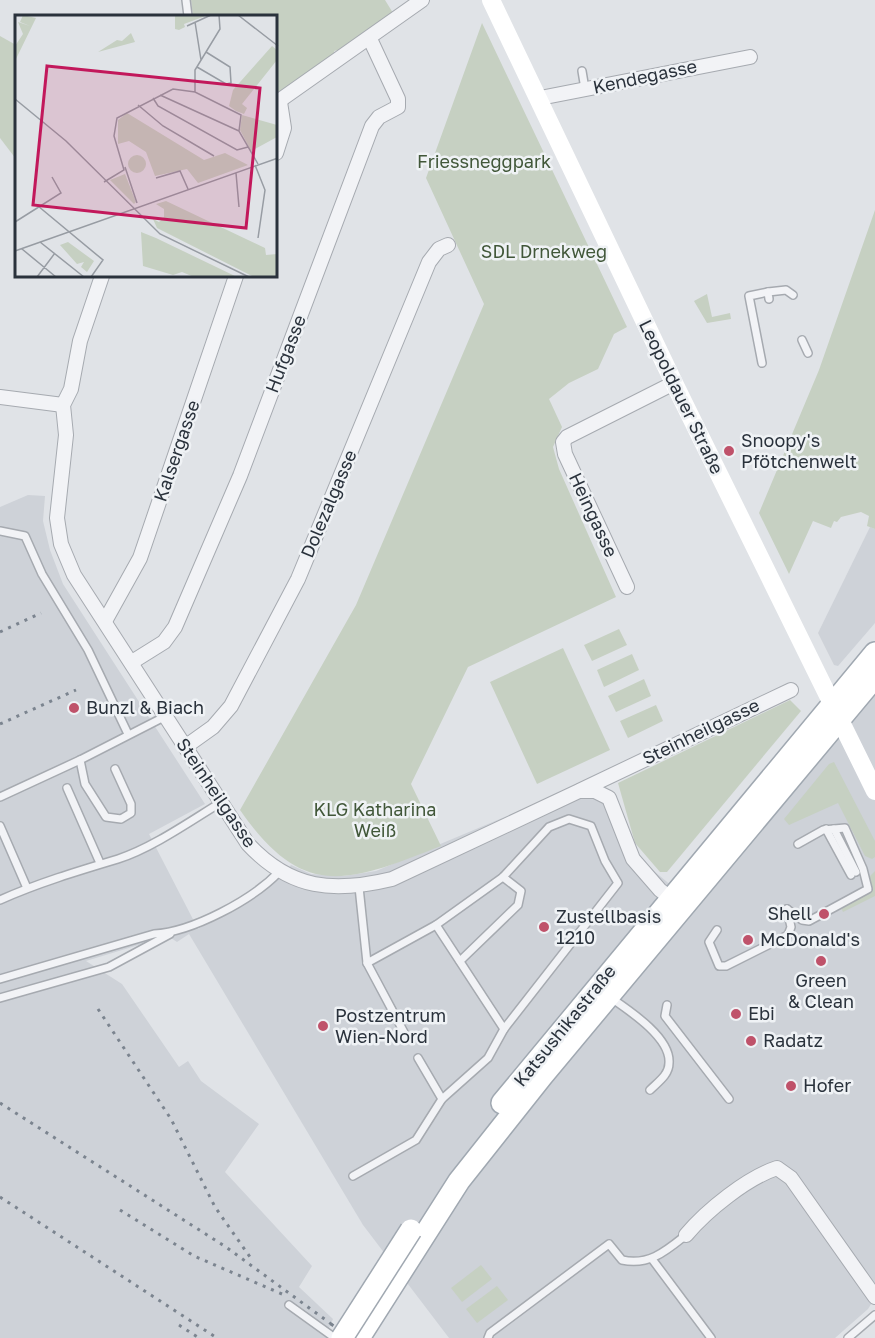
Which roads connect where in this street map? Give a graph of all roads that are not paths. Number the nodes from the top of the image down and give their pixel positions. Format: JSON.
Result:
{"nodes":[{"id":1,"x":186,"y":0,"type":"edge"},
{"id":2,"x":422,"y":0,"type":"edge"},
{"id":3,"x":491,"y":0,"type":"edge"},
{"id":4,"x":188,"y":15,"type":"edge"},
{"id":5,"x":370,"y":39,"type":"junction"},
{"id":6,"x":750,"y":57,"type":"dead end"},
{"id":7,"x":582,"y":71,"type":"dead end"},
{"id":8,"x":585,"y":89,"type":"junction"},
{"id":9,"x":540,"y":98,"type":"junction"},
{"id":10,"x":278,"y":102,"type":"edge"},
{"id":11,"x":278,"y":147,"type":"edge"},
{"id":12,"x":448,"y":245,"type":"dead end"},
{"id":13,"x":101,"y":278,"type":"edge"},
{"id":14,"x":235,"y":278,"type":"edge"},
{"id":15,"x":793,"y":295,"type":"dead end"},
{"id":16,"x":802,"y":340,"type":"dead end"},
{"id":17,"x":808,"y":353,"type":"dead end"},
{"id":18,"x":762,"y":363,"type":"dead end"},
{"id":19,"x":674,"y":383,"type":"junction"},
{"id":20,"x":0,"y":397,"type":"edge"},
{"id":21,"x":63,"y":405,"type":"junction"},
{"id":22,"x":0,"y":531,"type":"edge"},
{"id":23,"x":627,"y":587,"type":"dead end"},
{"id":24,"x":105,"y":621,"type":"junction"},
{"id":25,"x":875,"y":653,"type":"edge"},
{"id":26,"x":132,"y":662,"type":"junction"},
{"id":27,"x":875,"y":677,"type":"edge"},
{"id":28,"x":791,"y":690,"type":"dead end"},
{"id":29,"x":837,"y":711,"type":"junction"},
{"id":30,"x":166,"y":716,"type":"junction"},
{"id":31,"x":128,"y":734,"type":"junction"},
{"id":32,"x":185,"y":747,"type":"junction"},
{"id":33,"x":80,"y":760,"type":"junction"},
{"id":34,"x":115,"y":769,"type":"dead end"},
{"id":35,"x":67,"y":788,"type":"dead end"},
{"id":36,"x":579,"y":791,"type":"junction"},
{"id":37,"x":875,"y":791,"type":"edge"},
{"id":38,"x":0,"y":797,"type":"edge"},
{"id":39,"x":220,"y":803,"type":"junction"},
{"id":40,"x":0,"y":826,"type":"edge"},
{"id":41,"x":830,"y":829,"type":"junction"},
{"id":42,"x":798,"y":844,"type":"dead end"},
{"id":43,"x":100,"y":863,"type":"junction"},
{"id":44,"x":279,"y":872,"type":"junction"},
{"id":45,"x":854,"y":873,"type":"dead end"},
{"id":46,"x":503,"y":877,"type":"junction"},
{"id":47,"x":359,"y":887,"type":"junction"},
{"id":48,"x":27,"y":888,"type":"junction"},
{"id":49,"x":0,"y":900,"type":"edge"},
{"id":50,"x":677,"y":903,"type":"junction"},
{"id":51,"x":436,"y":925,"type":"junction"},
{"id":52,"x":717,"y":930,"type":"dead end"},
{"id":53,"x":172,"y":933,"type":"junction"},
{"id":54,"x":460,"y":961,"type":"junction"},
{"id":55,"x":367,"y":963,"type":"junction"},
{"id":56,"x":0,"y":979,"type":"edge"},
{"id":57,"x":609,"y":997,"type":"junction"},
{"id":58,"x":0,"y":998,"type":"edge"},
{"id":59,"x":667,"y":1005,"type":"dead end"},
{"id":60,"x":504,"y":1029,"type":"junction"},
{"id":61,"x":407,"y":1038,"type":"dead end"},
{"id":62,"x":418,"y":1058,"type":"dead end"},
{"id":63,"x":650,"y":1090,"type":"dead end"},
{"id":64,"x":442,"y":1099,"type":"junction"},
{"id":65,"x":729,"y":1099,"type":"dead end"},
{"id":66,"x":353,"y":1176,"type":"dead end"},
{"id":67,"x":417,"y":1234,"type":"junction"},
{"id":68,"x":687,"y":1235,"type":"joint"},
{"id":69,"x":652,"y":1259,"type":"junction"},
{"id":70,"x":875,"y":1297,"type":"edge"},
{"id":71,"x":289,"y":1305,"type":"dead end"},
{"id":72,"x":875,"y":1315,"type":"edge"},
{"id":73,"x":335,"y":1338,"type":"edge"},
{"id":74,"x":342,"y":1338,"type":"edge"},
{"id":75,"x":358,"y":1338,"type":"edge"},
{"id":76,"x":488,"y":1338,"type":"edge"},
{"id":77,"x":711,"y":1338,"type":"edge"},
{"id":78,"x":848,"y":1338,"type":"edge"}],
"edges":[{"from":1,"to":4,"type":"lane"},
{"from":2,"to":5,"type":"street"},
{"from":3,"to":9,"type":"main road","name":"Leopoldauer Straße"},
{"from":5,"to":10,"type":"street"},
{"from":5,"to":26,"type":"street","name":"Hufgasse"},
{"from":6,"to":8,"type":"street","name":"Kendegasse"},
{"from":7,"to":8,"type":"lane"},
{"from":8,"to":9,"type":"street","name":"Kendegasse"},
{"from":9,"to":19,"type":"main road","name":"Leopoldauer Straße"},
{"from":10,"to":11,"type":"street"},
{"from":12,"to":32,"type":"street","name":"Dolezalgasse"},
{"from":13,"to":21,"type":"street","name":"Steinheilgasse"},
{"from":14,"to":24,"type":"street","name":"Kalsergasse"},
{"from":15,"to":18,"type":"lane"},
{"from":16,"to":17,"type":"lane"},
{"from":19,"to":23,"type":"street","name":"Heingasse"},
{"from":19,"to":29,"type":"main road","name":"Leopoldauer Straße"},
{"from":20,"to":21,"type":"street"},
{"from":21,"to":24,"type":"street","name":"Steinheilgasse"},
{"from":22,"to":31,"type":"lane"},
{"from":24,"to":26,"type":"street","name":"Steinheilgasse"},
{"from":25,"to":29,"type":"main road"},
{"from":26,"to":30,"type":"street","name":"Steinheilgasse"},
{"from":27,"to":29,"type":"main road"},
{"from":28,"to":36,"type":"street","name":"Steinheilgasse"},
{"from":29,"to":37,"type":"main road","name":"Leopoldauer Straße"},
{"from":29,"to":50,"type":"main road","name":"Katsushikastraße"},
{"from":30,"to":31,"type":"lane"},
{"from":30,"to":32,"type":"street","name":"Steinheilgasse"},
{"from":31,"to":33,"type":"lane"},
{"from":32,"to":39,"type":"street","name":"Steinheilgasse"},
{"from":33,"to":34,"type":"lane"},
{"from":33,"to":38,"type":"lane"},
{"from":35,"to":43,"type":"lane"},
{"from":36,"to":47,"type":"street","name":"Steinheilgasse"},
{"from":36,"to":50,"type":"street"},
{"from":39,"to":43,"type":"lane"},
{"from":39,"to":44,"type":"street","name":"Steinheilgasse"},
{"from":40,"to":48,"type":"lane"},
{"from":41,"to":42,"type":"lane"},
{"from":41,"to":45,"type":"lane"},
{"from":41,"to":52,"type":"lane"},
{"from":43,"to":48,"type":"lane"},
{"from":44,"to":47,"type":"street","name":"Steinheilgasse"},
{"from":44,"to":53,"type":"lane"},
{"from":46,"to":51,"type":"lane"},
{"from":46,"to":54,"type":"lane"},
{"from":46,"to":60,"type":"lane"},
{"from":47,"to":55,"type":"lane"},
{"from":48,"to":49,"type":"lane"},
{"from":50,"to":57,"type":"main road","name":"Katsushikastraße"},
{"from":50,"to":67,"type":"main road","name":"Katsushikastraße"},
{"from":51,"to":54,"type":"lane"},
{"from":51,"to":55,"type":"lane"},
{"from":53,"to":56,"type":"lane"},
{"from":53,"to":58,"type":"lane"},
{"from":54,"to":60,"type":"lane"},
{"from":55,"to":61,"type":"lane"},
{"from":57,"to":63,"type":"lane"},
{"from":57,"to":67,"type":"main road","name":"Katsushikastraße"},
{"from":59,"to":65,"type":"lane"},
{"from":60,"to":64,"type":"lane"},
{"from":62,"to":64,"type":"lane"},
{"from":64,"to":66,"type":"lane"},
{"from":67,"to":74,"type":"main road","name":"Katsushikastraße","bridge":true},
{"from":67,"to":75,"type":"main road","name":"Katsushikastraße"},
{"from":68,"to":69,"type":"lane"},
{"from":68,"to":70,"type":"street"},
{"from":69,"to":76,"type":"lane"},
{"from":69,"to":77,"type":"lane"},
{"from":71,"to":73,"type":"lane"},
{"from":72,"to":78,"type":"lane"}]}
